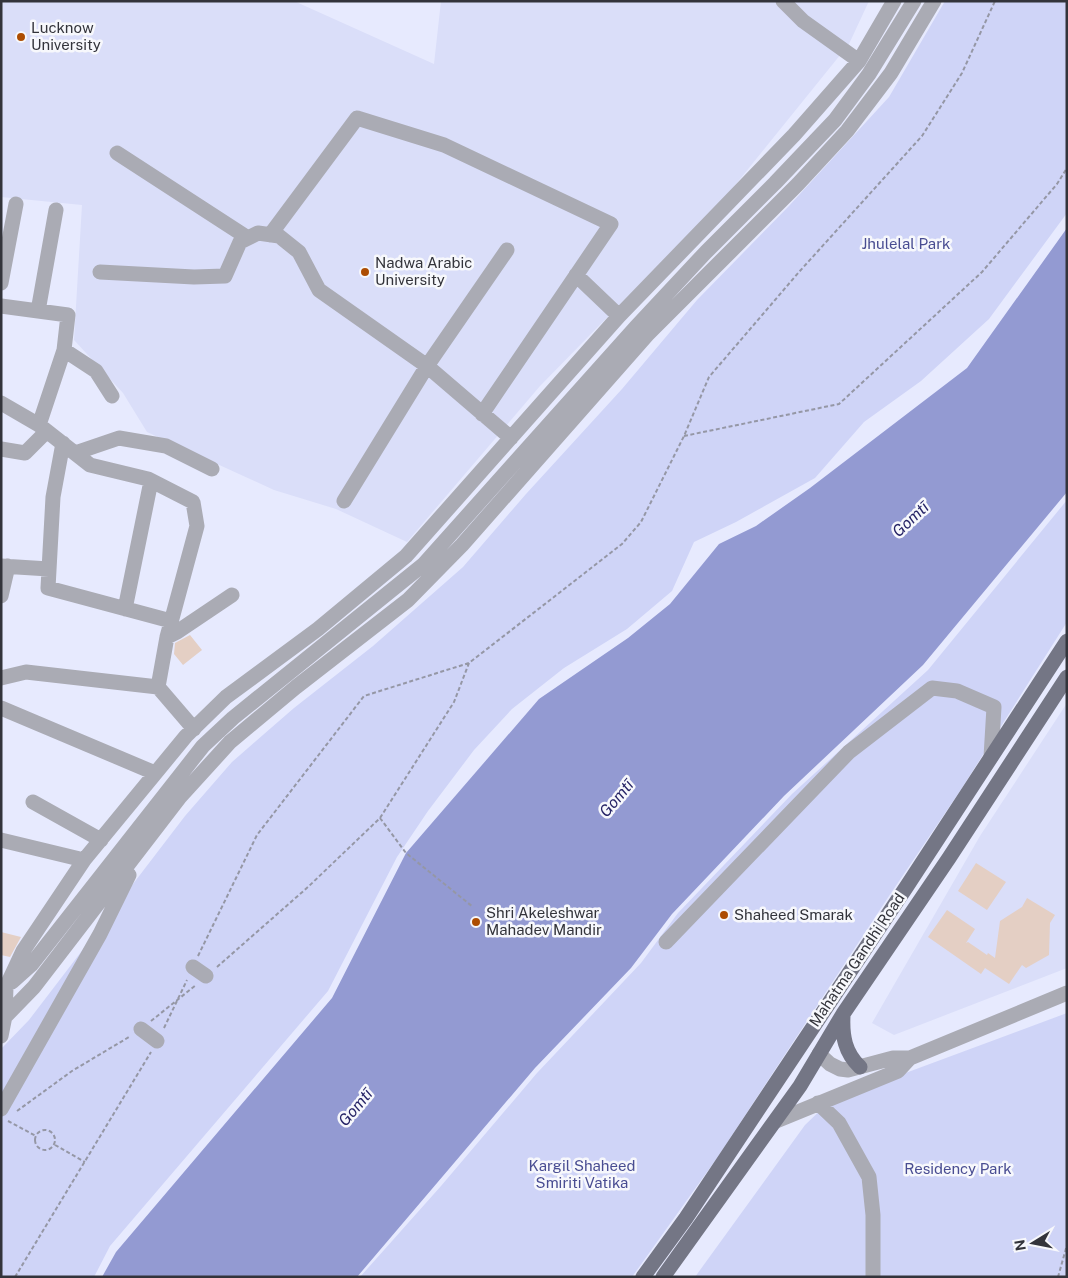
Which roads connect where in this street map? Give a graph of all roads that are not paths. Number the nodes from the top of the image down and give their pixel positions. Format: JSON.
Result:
{"nodes":[{"id":1,"x":783,"y":1,"type":"edge"},
{"id":2,"x":894,"y":1,"type":"edge"},
{"id":3,"x":914,"y":1,"type":"edge"},
{"id":4,"x":934,"y":1,"type":"edge"},
{"id":5,"x":859,"y":61,"type":"junction"},
{"id":6,"x":117,"y":153,"type":"dead end"},
{"id":7,"x":16,"y":204,"type":"dead end"},
{"id":8,"x":56,"y":210,"type":"dead end"},
{"id":9,"x":270,"y":235,"type":"junction"},
{"id":10,"x":248,"y":238,"type":"junction"},
{"id":11,"x":507,"y":250,"type":"dead end"},
{"id":12,"x":100,"y":272,"type":"dead end"},
{"id":13,"x":576,"y":275,"type":"junction"},
{"id":14,"x":1,"y":283,"type":"edge"},
{"id":15,"x":1,"y":306,"type":"edge"},
{"id":16,"x":38,"y":311,"type":"junction"},
{"id":17,"x":619,"y":316,"type":"junction"},
{"id":18,"x":64,"y":350,"type":"junction"},
{"id":19,"x":427,"y":366,"type":"junction"},
{"id":20,"x":112,"y":396,"type":"dead end"},
{"id":21,"x":1,"y":403,"type":"edge"},
{"id":22,"x":482,"y":414,"type":"junction"},
{"id":23,"x":43,"y":428,"type":"junction"},
{"id":24,"x":512,"y":438,"type":"junction"},
{"id":25,"x":62,"y":443,"type":"junction"},
{"id":26,"x":1,"y":449,"type":"edge"},
{"id":27,"x":75,"y":454,"type":"junction"},
{"id":28,"x":212,"y":468,"type":"dead end"},
{"id":29,"x":151,"y":481,"type":"junction"},
{"id":30,"x":344,"y":501,"type":"dead end"},
{"id":31,"x":4,"y":566,"type":"edge"},
{"id":32,"x":49,"y":569,"type":"junction"},
{"id":33,"x":232,"y":595,"type":"dead end"},
{"id":34,"x":1,"y":596,"type":"edge"},
{"id":35,"x":125,"y":609,"type":"junction"},
{"id":36,"x":171,"y":621,"type":"junction"},
{"id":37,"x":167,"y":637,"type":"junction"},
{"id":38,"x":1067,"y":640,"type":"edge"},
{"id":39,"x":1067,"y":677,"type":"edge"},
{"id":40,"x":1,"y":678,"type":"edge"},
{"id":41,"x":158,"y":687,"type":"junction"},
{"id":42,"x":1,"y":708,"type":"edge"},
{"id":43,"x":194,"y":729,"type":"junction"},
{"id":44,"x":991,"y":757,"type":"junction"},
{"id":45,"x":155,"y":773,"type":"junction"},
{"id":46,"x":33,"y":802,"type":"dead end"},
{"id":47,"x":1,"y":840,"type":"edge"},
{"id":48,"x":101,"y":840,"type":"junction"},
{"id":49,"x":144,"y":844,"type":"junction"},
{"id":50,"x":84,"y":860,"type":"junction"},
{"id":51,"x":666,"y":942,"type":"dead end"},
{"id":52,"x":193,"y":967,"type":"road end"},
{"id":53,"x":206,"y":976,"type":"road end"},
{"id":54,"x":4,"y":989,"type":"edge"},
{"id":55,"x":1067,"y":992,"type":"edge"},
{"id":56,"x":843,"y":1014,"type":"junction"},
{"id":57,"x":3,"y":1019,"type":"edge"},
{"id":58,"x":141,"y":1029,"type":"road end"},
{"id":59,"x":1,"y":1036,"type":"edge"},
{"id":60,"x":157,"y":1041,"type":"road end"},
{"id":61,"x":819,"y":1054,"type":"junction"},
{"id":62,"x":910,"y":1058,"type":"junction"},
{"id":63,"x":860,"y":1067,"type":"junction"},
{"id":64,"x":818,"y":1103,"type":"junction"},
{"id":65,"x":6,"y":1114,"type":"edge"},
{"id":66,"x":776,"y":1121,"type":"junction"},
{"id":67,"x":643,"y":1277,"type":"edge"},
{"id":68,"x":663,"y":1277,"type":"edge"},
{"id":69,"x":873,"y":1277,"type":"edge"}],
"edges":[{"from":1,"to":5,"type":"street"},
{"from":2,"to":5,"type":"street"},
{"from":3,"to":54,"type":"street"},
{"from":4,"to":49,"type":"street"},
{"from":5,"to":17,"type":"street"},
{"from":6,"to":10,"type":"street"},
{"from":7,"to":14,"type":"street"},
{"from":8,"to":16,"type":"street"},
{"from":9,"to":10,"type":"street"},
{"from":9,"to":13,"type":"street"},
{"from":9,"to":19,"type":"street"},
{"from":10,"to":12,"type":"street"},
{"from":11,"to":19,"type":"street"},
{"from":13,"to":17,"type":"street"},
{"from":13,"to":22,"type":"street"},
{"from":15,"to":16,"type":"street"},
{"from":16,"to":18,"type":"street"},
{"from":17,"to":24,"type":"street"},
{"from":18,"to":20,"type":"street"},
{"from":18,"to":23,"type":"street"},
{"from":19,"to":22,"type":"street"},
{"from":19,"to":30,"type":"street"},
{"from":21,"to":23,"type":"street"},
{"from":22,"to":24,"type":"street"},
{"from":23,"to":25,"type":"street"},
{"from":23,"to":26,"type":"street"},
{"from":24,"to":43,"type":"street"},
{"from":25,"to":27,"type":"street"},
{"from":25,"to":32,"type":"street"},
{"from":27,"to":28,"type":"street"},
{"from":27,"to":29,"type":"street"},
{"from":29,"to":35,"type":"street"},
{"from":29,"to":36,"type":"street"},
{"from":31,"to":32,"type":"street"},
{"from":31,"to":34,"type":"street"},
{"from":32,"to":35,"type":"street"},
{"from":33,"to":37,"type":"street"},
{"from":35,"to":36,"type":"street"},
{"from":36,"to":37,"type":"street"},
{"from":37,"to":41,"type":"street"},
{"from":38,"to":44,"type":"main road","name":"Mahatma Gandhi Road"},
{"from":39,"to":56,"type":"main road","name":"Mahatma Gandhi Road"},
{"from":40,"to":41,"type":"street"},
{"from":41,"to":43,"type":"street"},
{"from":42,"to":45,"type":"street"},
{"from":43,"to":45,"type":"street"},
{"from":44,"to":51,"type":"street"},
{"from":44,"to":67,"type":"main road","name":"Mahatma Gandhi Road"},
{"from":45,"to":48,"type":"street"},
{"from":46,"to":48,"type":"street"},
{"from":47,"to":50,"type":"street"},
{"from":48,"to":50,"type":"street"},
{"from":49,"to":57,"type":"street"},
{"from":49,"to":65,"type":"street"},
{"from":50,"to":54,"type":"street"},
{"from":52,"to":53,"type":"street"},
{"from":54,"to":57,"type":"street"},
{"from":55,"to":62,"type":"street"},
{"from":56,"to":61,"type":"main road","name":"Mahatma Gandhi Road"},
{"from":56,"to":63,"type":"main road"},
{"from":57,"to":59,"type":"street"},
{"from":58,"to":60,"type":"street"},
{"from":61,"to":63,"type":"street"},
{"from":61,"to":66,"type":"main road","name":"Mahatma Gandhi Road"},
{"from":62,"to":63,"type":"street"},
{"from":62,"to":64,"type":"street"},
{"from":64,"to":66,"type":"street"},
{"from":64,"to":69,"type":"street"},
{"from":66,"to":68,"type":"main road","name":"Mahatma Gandhi Road"}]}
